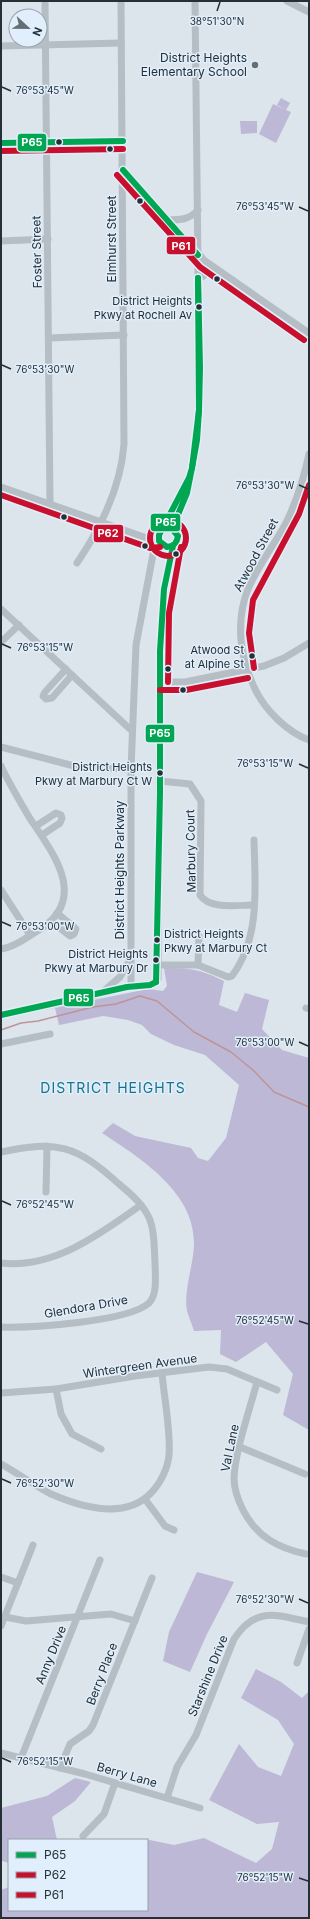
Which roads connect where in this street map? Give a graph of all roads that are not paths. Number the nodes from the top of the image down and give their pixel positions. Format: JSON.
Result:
{"nodes":[{"id":1,"x":121,"y":1,"type":"edge"},
{"id":2,"x":195,"y":1,"type":"edge"},
{"id":3,"x":287,"y":1,"type":"edge"},
{"id":4,"x":309,"y":12,"type":"edge"},
{"id":5,"x":121,"y":43,"type":"junction"},
{"id":6,"x":48,"y":44,"type":"edge"},
{"id":7,"x":45,"y":48,"type":"edge"},
{"id":8,"x":122,"y":141,"type":"junction"},
{"id":9,"x":47,"y":142,"type":"junction"},
{"id":10,"x":1,"y":143,"type":"edge"},
{"id":11,"x":123,"y":170,"type":"junction"},
{"id":12,"x":198,"y":210,"type":"junction"},
{"id":13,"x":167,"y":220,"type":"junction"},
{"id":14,"x":48,"y":239,"type":"junction"},
{"id":15,"x":1,"y":241,"type":"edge"},
{"id":16,"x":198,"y":255,"type":"junction"},
{"id":17,"x":217,"y":270,"type":"junction"},
{"id":18,"x":198,"y":280,"type":"junction"},
{"id":19,"x":309,"y":333,"type":"edge"},
{"id":20,"x":124,"y":335,"type":"junction"},
{"id":21,"x":49,"y":338,"type":"junction"},
{"id":22,"x":309,"y":454,"type":"edge"},
{"id":23,"x":192,"y":469,"type":"junction"},
{"id":24,"x":1,"y":487,"type":"edge"},
{"id":25,"x":299,"y":492,"type":"junction"},
{"id":26,"x":309,"y":497,"type":"edge"},
{"id":27,"x":50,"y":504,"type":"junction"},
{"id":28,"x":100,"y":522,"type":"junction"},
{"id":29,"x":172,"y":529,"type":"junction"},
{"id":30,"x":162,"y":530,"type":"junction"},
{"id":31,"x":159,"y":540,"type":"junction"},
{"id":32,"x":173,"y":546,"type":"junction"},
{"id":33,"x":77,"y":563,"type":"dead end"},
{"id":34,"x":1,"y":608,"type":"edge"},
{"id":35,"x":19,"y":626,"type":"junction"},
{"id":36,"x":1,"y":642,"type":"edge"},
{"id":37,"x":309,"y":643,"type":"edge"},
{"id":38,"x":66,"y":669,"type":"junction"},
{"id":39,"x":246,"y":670,"type":"junction"},
{"id":40,"x":72,"y":675,"type":"junction"},
{"id":41,"x":160,"y":682,"type":"junction"},
{"id":42,"x":132,"y":731,"type":"junction"},
{"id":43,"x":309,"y":740,"type":"edge"},
{"id":44,"x":1,"y":747,"type":"edge"},
{"id":45,"x":1,"y":766,"type":"edge"},
{"id":46,"x":131,"y":769,"type":"junction"},
{"id":47,"x":160,"y":781,"type":"junction"},
{"id":48,"x":36,"y":826,"type":"junction"},
{"id":49,"x":42,"y":835,"type":"junction"},
{"id":50,"x":254,"y":840,"type":"dead end"},
{"id":51,"x":1,"y":890,"type":"edge"},
{"id":52,"x":254,"y":905,"type":"junction"},
{"id":53,"x":57,"y":913,"type":"junction"},
{"id":54,"x":51,"y":921,"type":"junction"},
{"id":55,"x":30,"y":935,"type":"junction"},
{"id":56,"x":199,"y":936,"type":"dead end"},
{"id":57,"x":1,"y":949,"type":"edge"},
{"id":58,"x":131,"y":958,"type":"junction"},
{"id":59,"x":158,"y":965,"type":"junction"},
{"id":60,"x":198,"y":965,"type":"junction"},
{"id":61,"x":131,"y":986,"type":"junction"},
{"id":62,"x":91,"y":996,"type":"junction"},
{"id":63,"x":1,"y":1015,"type":"edge"},
{"id":64,"x":50,"y":1034,"type":"dead end"},
{"id":65,"x":1,"y":1044,"type":"edge"},
{"id":66,"x":47,"y":1146,"type":"junction"},
{"id":67,"x":1,"y":1152,"type":"edge"},
{"id":68,"x":46,"y":1192,"type":"dead end"},
{"id":69,"x":141,"y":1205,"type":"junction"},
{"id":70,"x":1,"y":1263,"type":"edge"},
{"id":71,"x":1,"y":1327,"type":"edge"},
{"id":72,"x":162,"y":1373,"type":"junction"},
{"id":73,"x":257,"y":1382,"type":"junction"},
{"id":74,"x":56,"y":1389,"type":"junction"},
{"id":75,"x":277,"y":1390,"type":"dead end"},
{"id":76,"x":1,"y":1393,"type":"edge"},
{"id":77,"x":240,"y":1447,"type":"junction"},
{"id":78,"x":101,"y":1449,"type":"dead end"},
{"id":79,"x":1,"y":1464,"type":"edge"},
{"id":80,"x":306,"y":1474,"type":"dead end"},
{"id":81,"x":145,"y":1499,"type":"junction"},
{"id":82,"x":174,"y":1530,"type":"dead end"},
{"id":83,"x":33,"y":1545,"type":"dead end"},
{"id":84,"x":306,"y":1554,"type":"dead end"},
{"id":85,"x":100,"y":1560,"type":"dead end"},
{"id":86,"x":1,"y":1577,"type":"edge"},
{"id":87,"x":152,"y":1578,"type":"dead end"},
{"id":88,"x":18,"y":1583,"type":"junction"},
{"id":89,"x":78,"y":1615,"type":"junction"},
{"id":90,"x":5,"y":1617,"type":"junction"},
{"id":91,"x":135,"y":1621,"type":"junction"},
{"id":92,"x":309,"y":1622,"type":"edge"},
{"id":93,"x":1,"y":1626,"type":"edge"},
{"id":94,"x":309,"y":1629,"type":"edge"},
{"id":95,"x":297,"y":1663,"type":"dead end"},
{"id":96,"x":1,"y":1753,"type":"edge"},
{"id":97,"x":21,"y":1758,"type":"junction"},
{"id":98,"x":60,"y":1768,"type":"junction"},
{"id":99,"x":115,"y":1783,"type":"junction"},
{"id":100,"x":167,"y":1798,"type":"junction"},
{"id":101,"x":200,"y":1808,"type":"dead end"},
{"id":102,"x":83,"y":1836,"type":"dead end"}],
"edges":[{"from":1,"to":5,"type":"street","name":"Elmhurst Street"},
{"from":2,"to":12,"type":"street"},
{"from":3,"to":4,"type":"street"},
{"from":5,"to":6,"type":"street"},
{"from":5,"to":8,"type":"street","name":"Elmhurst Street"},
{"from":7,"to":9,"type":"street","name":"Foster Street"},
{"from":8,"to":9,"type":"street"},
{"from":8,"to":11,"type":"street","name":"Elmhurst Street"},
{"from":9,"to":10,"type":"street"},
{"from":9,"to":14,"type":"street","name":"Foster Street"},
{"from":11,"to":13,"type":"street"},
{"from":11,"to":20,"type":"street","name":"Elmhurst Street"},
{"from":12,"to":13,"type":"street"},
{"from":12,"to":16,"type":"street"},
{"from":13,"to":16,"type":"street"},
{"from":14,"to":15,"type":"street"},
{"from":14,"to":21,"type":"street","name":"Foster Street"},
{"from":16,"to":17,"type":"street"},
{"from":16,"to":18,"type":"street"},
{"from":17,"to":18,"type":"street"},
{"from":17,"to":19,"type":"street"},
{"from":18,"to":23,"type":"street"},
{"from":20,"to":21,"type":"street"},
{"from":20,"to":28,"type":"street","name":"Elmhurst Street"},
{"from":21,"to":27,"type":"street","name":"Foster Street"},
{"from":22,"to":25,"type":"street","name":"Atwood Street"},
{"from":23,"to":29,"type":"street"},
{"from":23,"to":30,"type":"street"},
{"from":24,"to":27,"type":"street"},
{"from":25,"to":26,"type":"street"},
{"from":25,"to":39,"type":"street","name":"Atwood Street"},
{"from":27,"to":28,"type":"street"},
{"from":28,"to":31,"type":"street"},
{"from":28,"to":33,"type":"street","name":"Elmhurst Street"},
{"from":29,"to":30,"type":"street"},
{"from":29,"to":32,"type":"street"},
{"from":30,"to":31,"type":"street"},
{"from":31,"to":32,"type":"street"},
{"from":31,"to":42,"type":"street","name":"District Heights Parkway"},
{"from":32,"to":41,"type":"street"},
{"from":34,"to":35,"type":"street"},
{"from":35,"to":36,"type":"street"},
{"from":35,"to":38,"type":"street"},
{"from":37,"to":39,"type":"street"},
{"from":38,"to":40,"type":"street"},
{"from":38,"to":40,"type":"street"},
{"from":39,"to":41,"type":"street"},
{"from":39,"to":43,"type":"street","name":"Atwood Street"},
{"from":40,"to":42,"type":"street"},
{"from":41,"to":47,"type":"street"},
{"from":42,"to":46,"type":"street","name":"District Heights Parkway"},
{"from":44,"to":46,"type":"street"},
{"from":45,"to":48,"type":"street"},
{"from":46,"to":58,"type":"street","name":"District Heights Parkway"},
{"from":47,"to":52,"type":"street","name":"Marbury Court"},
{"from":47,"to":59,"type":"street"},
{"from":48,"to":49,"type":"street"},
{"from":48,"to":49,"type":"street"},
{"from":49,"to":53,"type":"street"},
{"from":50,"to":52,"type":"street"},
{"from":51,"to":55,"type":"street"},
{"from":52,"to":60,"type":"street"},
{"from":53,"to":54,"type":"street"},
{"from":53,"to":54,"type":"street"},
{"from":54,"to":55,"type":"street"},
{"from":55,"to":57,"type":"street"},
{"from":56,"to":60,"type":"street"},
{"from":58,"to":61,"type":"street","name":"District Heights Parkway"},
{"from":58,"to":62,"type":"street"},
{"from":59,"to":60,"type":"street"},
{"from":59,"to":61,"type":"street"},
{"from":61,"to":62,"type":"street"},
{"from":62,"to":63,"type":"street"},
{"from":64,"to":65,"type":"street"},
{"from":66,"to":67,"type":"street","name":"Glendora Drive"},
{"from":66,"to":68,"type":"street"},
{"from":66,"to":69,"type":"street","name":"Glendora Drive"},
{"from":69,"to":70,"type":"street"},
{"from":69,"to":71,"type":"street","name":"Glendora Drive"},
{"from":72,"to":73,"type":"street","name":"Wintergreen Avenue"},
{"from":72,"to":74,"type":"street","name":"Wintergreen Avenue"},
{"from":72,"to":81,"type":"street"},
{"from":73,"to":75,"type":"street","name":"Wintergreen Avenue"},
{"from":73,"to":77,"type":"street","name":"Val Lane"},
{"from":74,"to":76,"type":"street","name":"Wintergreen Avenue"},
{"from":74,"to":78,"type":"street"},
{"from":77,"to":80,"type":"street"},
{"from":77,"to":84,"type":"street","name":"Val Lane"},
{"from":79,"to":81,"type":"street"},
{"from":81,"to":82,"type":"street"},
{"from":83,"to":88,"type":"street"},
{"from":85,"to":89,"type":"street","name":"Anny Drive"},
{"from":86,"to":88,"type":"street"},
{"from":87,"to":91,"type":"street","name":"Berry Place"},
{"from":88,"to":90,"type":"street"},
{"from":89,"to":90,"type":"street"},
{"from":89,"to":91,"type":"street"},
{"from":89,"to":97,"type":"street","name":"Anny Drive"},
{"from":90,"to":93,"type":"street"},
{"from":91,"to":98,"type":"street","name":"Berry Place"},
{"from":92,"to":100,"type":"street","name":"Starshine Drive"},
{"from":94,"to":95,"type":"street"},
{"from":96,"to":97,"type":"street","name":"Berry Lane"},
{"from":97,"to":98,"type":"street","name":"Berry Lane"},
{"from":98,"to":99,"type":"street","name":"Berry Lane"},
{"from":99,"to":100,"type":"street","name":"Berry Lane"},
{"from":99,"to":102,"type":"street"},
{"from":100,"to":101,"type":"street","name":"Berry Lane"}]}
